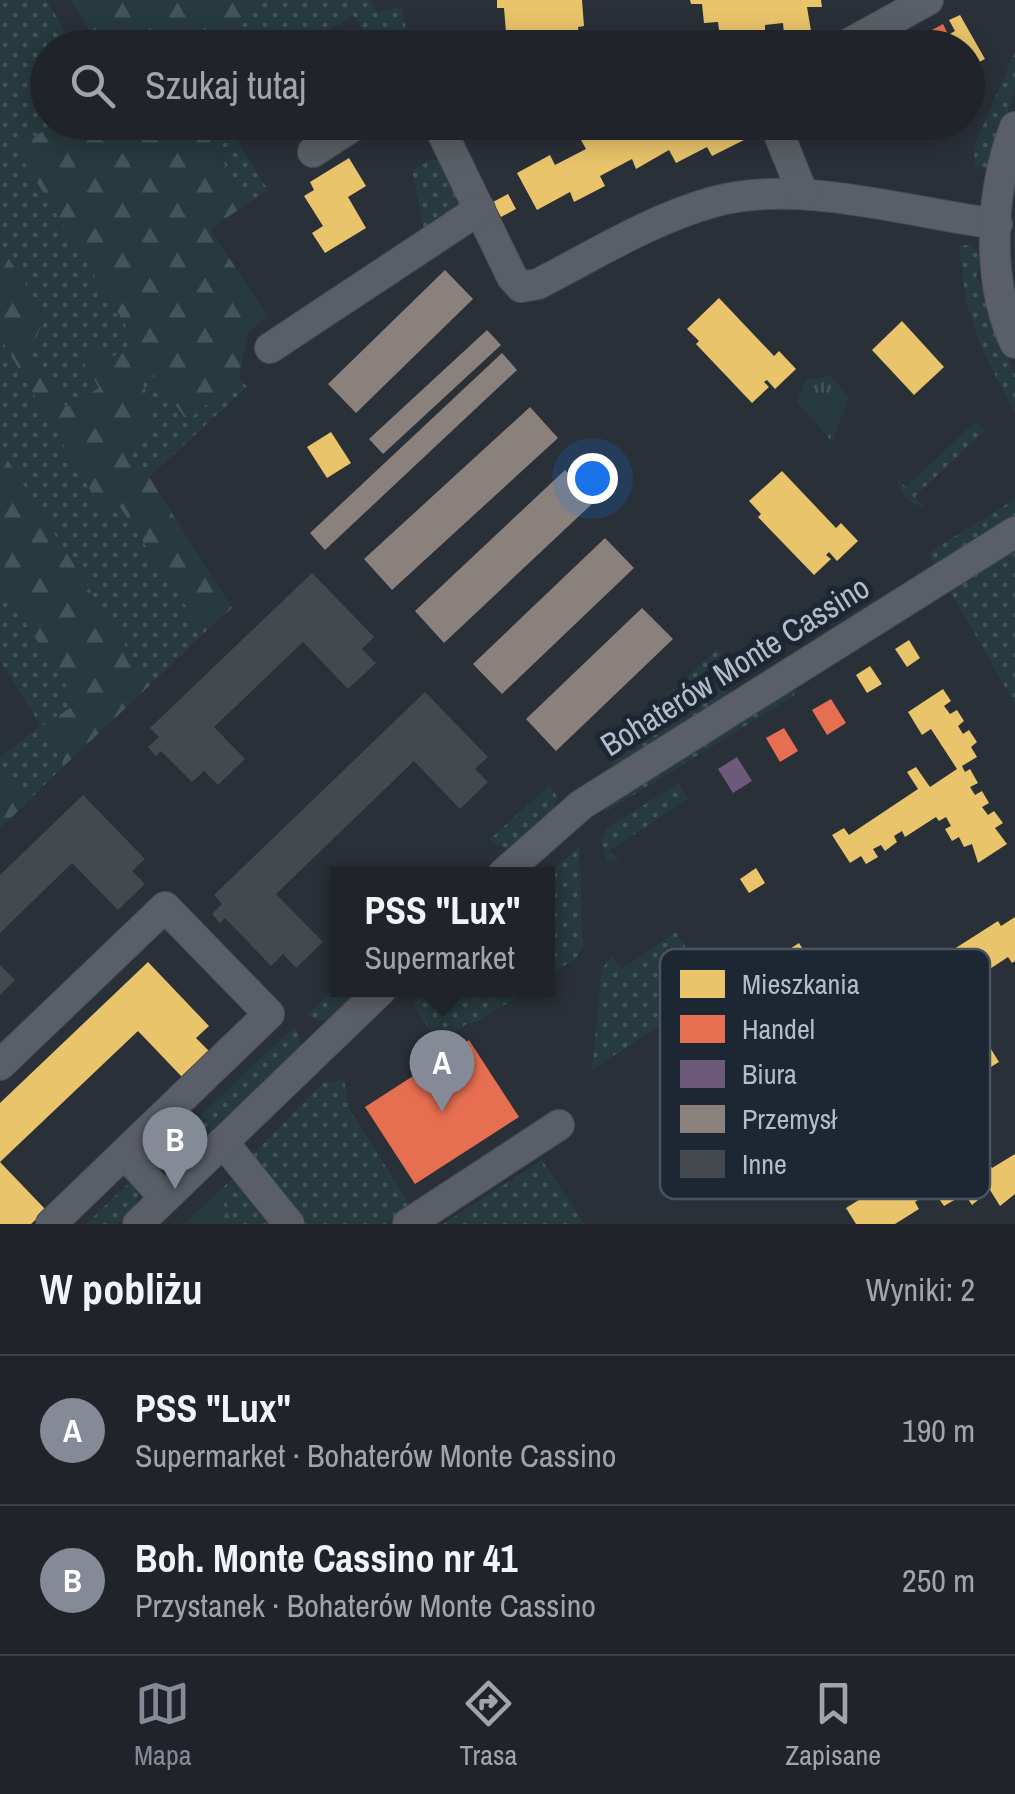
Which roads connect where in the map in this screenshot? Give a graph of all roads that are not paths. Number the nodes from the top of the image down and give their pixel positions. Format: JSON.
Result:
{"nodes":[{"id":1,"x":928,"y":0,"type":"edge"},
{"id":2,"x":874,"y":30,"type":"edge"},
{"id":3,"x":1015,"y":127,"type":"edge"},
{"id":4,"x":331,"y":140,"type":"edge"},
{"id":5,"x":446,"y":140,"type":"edge"},
{"id":6,"x":781,"y":140,"type":"edge"},
{"id":7,"x":313,"y":152,"type":"dead end"},
{"id":8,"x":803,"y":194,"type":"junction"},
{"id":9,"x":480,"y":209,"type":"junction"},
{"id":10,"x":997,"y":224,"type":"junction"},
{"id":11,"x":1015,"y":344,"type":"edge"},
{"id":12,"x":270,"y":348,"type":"dead end"},
{"id":13,"x":1015,"y":532,"type":"edge"},
{"id":14,"x":512,"y":867,"type":"edge"},
{"id":15,"x":375,"y":997,"type":"edge"},
{"id":16,"x":0,"y":1065,"type":"edge"},
{"id":17,"x":559,"y":1125,"type":"dead end"},
{"id":18,"x":223,"y":1142,"type":"junction"},
{"id":19,"x":124,"y":1154,"type":"junction"},
{"id":20,"x":165,"y":1198,"type":"junction"},
{"id":21,"x":52,"y":1224,"type":"edge"},
{"id":22,"x":138,"y":1224,"type":"edge"},
{"id":23,"x":288,"y":1224,"type":"edge"},
{"id":24,"x":408,"y":1224,"type":"edge"}],
"edges":[{"from":1,"to":2,"type":"street"},
{"from":3,"to":10,"type":"street"},
{"from":4,"to":7,"type":"street"},
{"from":5,"to":9,"type":"street"},
{"from":6,"to":8,"type":"street"},
{"from":8,"to":9,"type":"street"},
{"from":8,"to":10,"type":"street"},
{"from":9,"to":12,"type":"street"},
{"from":10,"to":11,"type":"street"},
{"from":13,"to":14,"type":"street","name":"Bohaterów Monte Cassino"},
{"from":15,"to":18,"type":"street"},
{"from":16,"to":19,"type":"street"},
{"from":17,"to":24,"type":"street"},
{"from":18,"to":20,"type":"street"},
{"from":18,"to":23,"type":"street"},
{"from":19,"to":20,"type":"street"},
{"from":19,"to":21,"type":"street"},
{"from":20,"to":22,"type":"street"}]}
